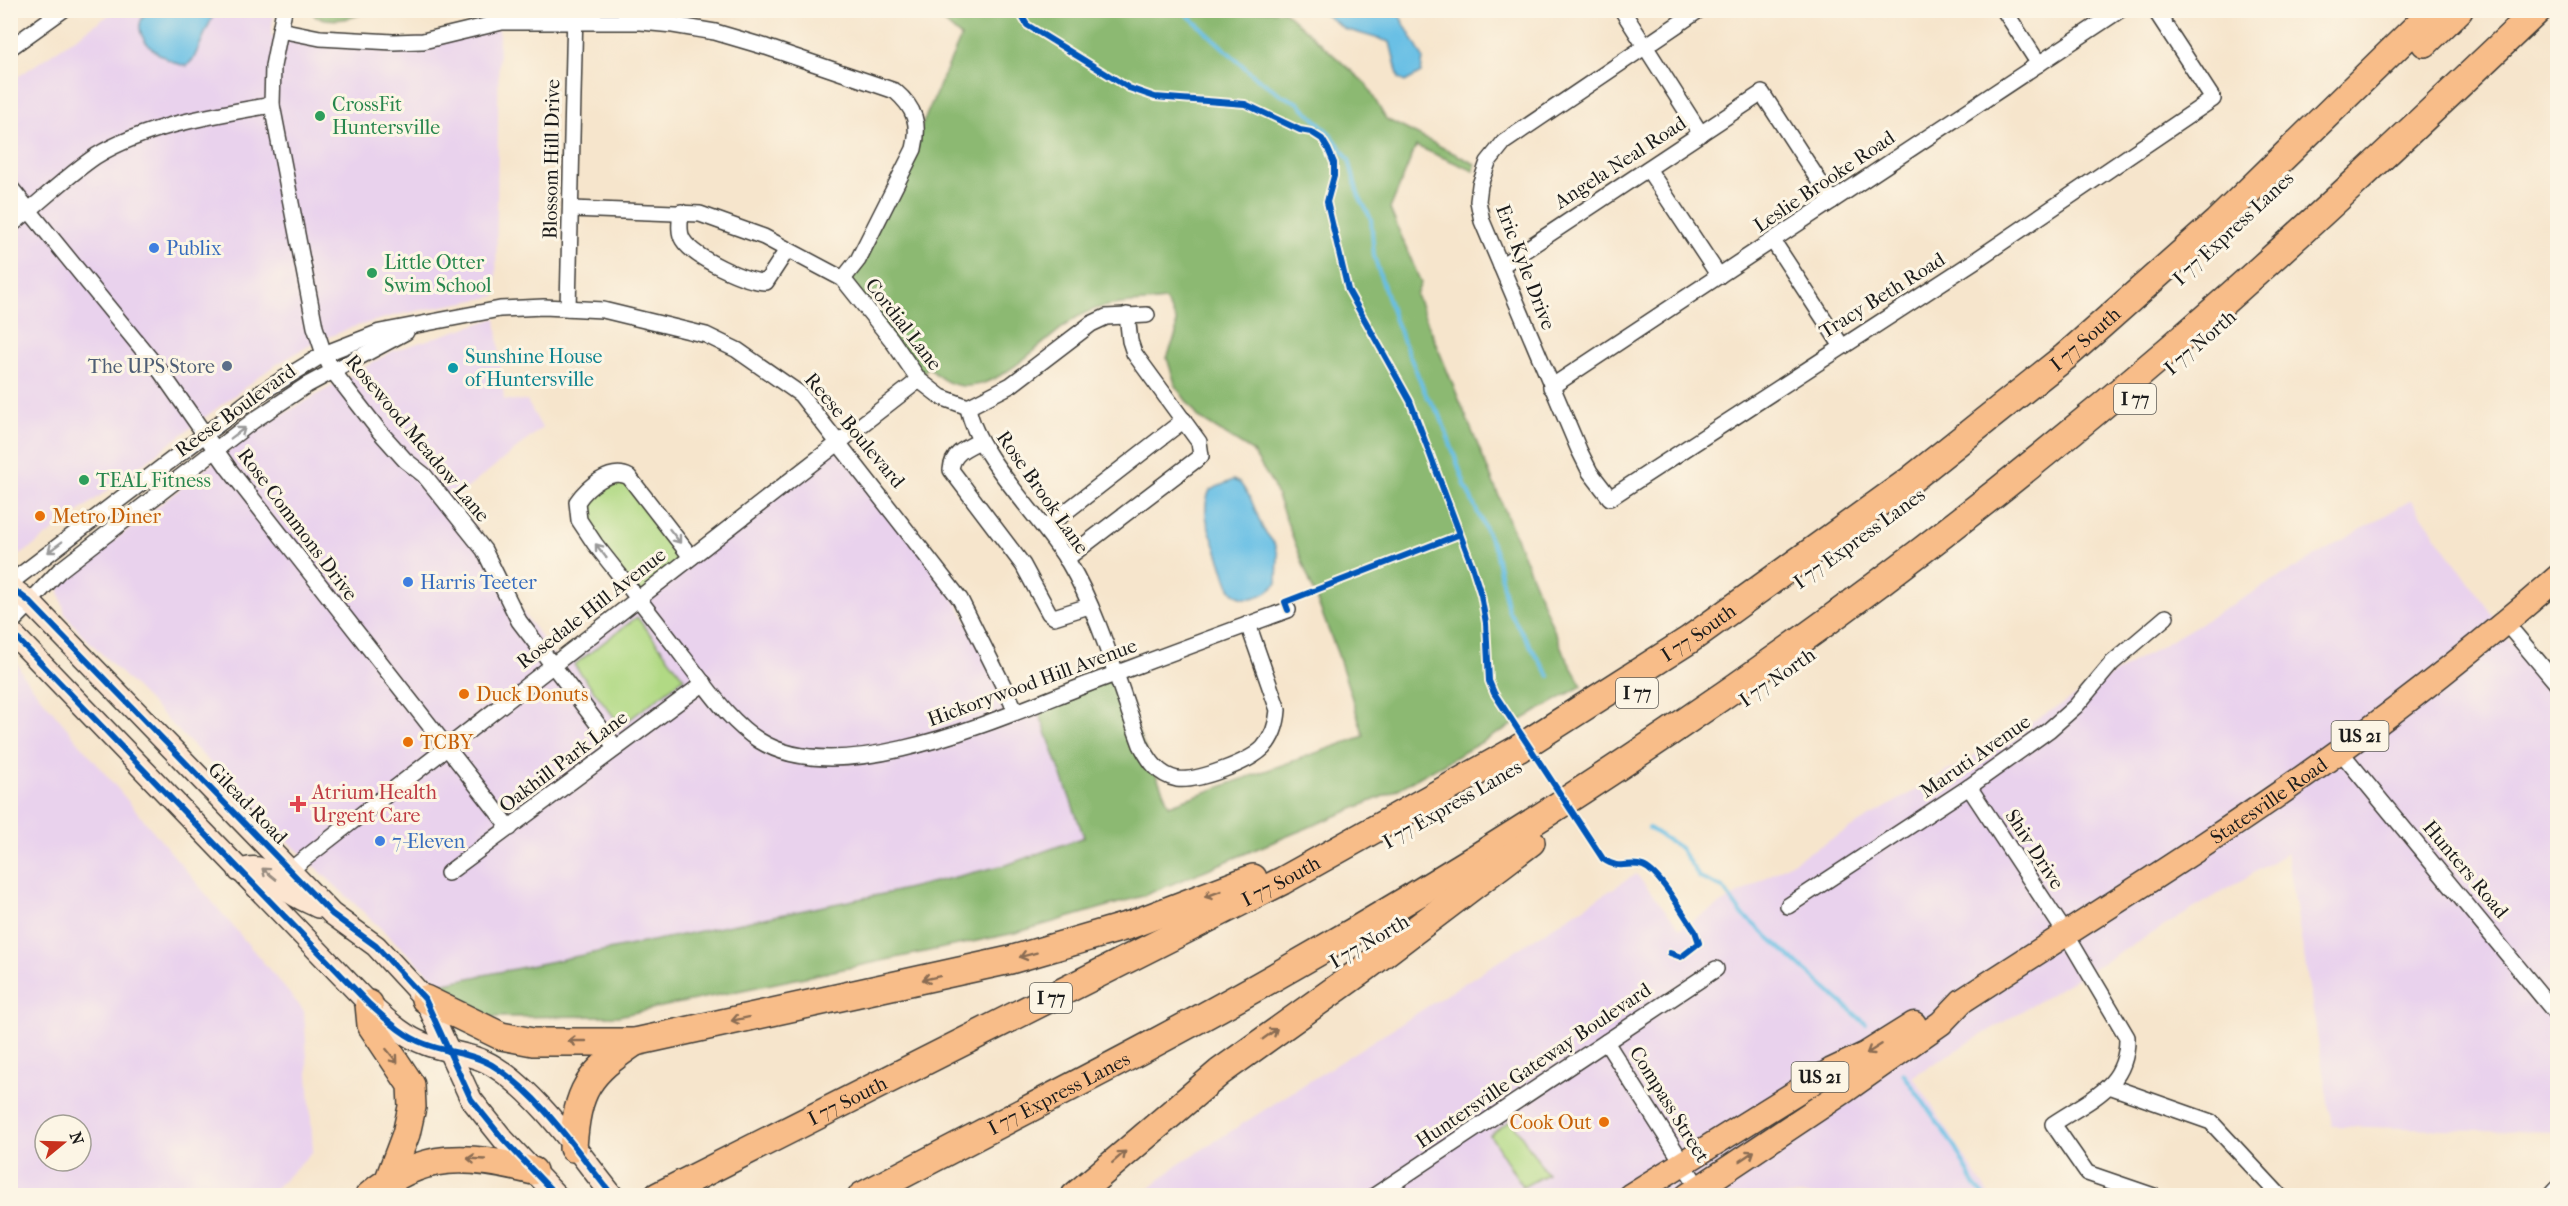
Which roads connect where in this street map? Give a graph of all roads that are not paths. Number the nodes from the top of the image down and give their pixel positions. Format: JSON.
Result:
{"nodes":[{"id":1,"x":63,"y":10,"type":"edge"},
{"id":2,"x":284,"y":10,"type":"edge"},
{"id":3,"x":1622,"y":10,"type":"edge"},
{"id":4,"x":1699,"y":10,"type":"edge"},
{"id":5,"x":2004,"y":10,"type":"edge"},
{"id":6,"x":2120,"y":10,"type":"edge"},
{"id":7,"x":2155,"y":10,"type":"edge"},
{"id":8,"x":2434,"y":10,"type":"edge"},
{"id":9,"x":2459,"y":10,"type":"edge"},
{"id":10,"x":2538,"y":10,"type":"edge"},
{"id":11,"x":575,"y":17,"type":"edge"},
{"id":12,"x":2558,"y":17,"type":"edge"},
{"id":13,"x":280,"y":30,"type":"junction"},
{"id":14,"x":1646,"y":47,"type":"junction"},
{"id":15,"x":10,"y":48,"type":"edge"},
{"id":16,"x":2039,"y":64,"type":"junction"},
{"id":17,"x":272,"y":105,"type":"junction"},
{"id":18,"x":1701,"y":134,"type":"junction"},
{"id":19,"x":1648,"y":169,"type":"junction"},
{"id":20,"x":10,"y":187,"type":"edge"},
{"id":21,"x":1832,"y":201,"type":"junction"},
{"id":22,"x":572,"y":209,"type":"junction"},
{"id":23,"x":29,"y":211,"type":"junction"},
{"id":24,"x":681,"y":212,"type":"junction"},
{"id":25,"x":10,"y":226,"type":"edge"},
{"id":26,"x":1773,"y":241,"type":"junction"},
{"id":27,"x":787,"y":250,"type":"junction"},
{"id":28,"x":1501,"y":266,"type":"junction"},
{"id":29,"x":1719,"y":276,"type":"junction"},
{"id":30,"x":843,"y":279,"type":"junction"},
{"id":31,"x":568,"y":308,"type":"junction"},
{"id":32,"x":1127,"y":315,"type":"junction"},
{"id":33,"x":1147,"y":315,"type":"dead end"},
{"id":34,"x":419,"y":324,"type":"junction"},
{"id":35,"x":1842,"y":345,"type":"junction"},
{"id":36,"x":324,"y":354,"type":"junction"},
{"id":37,"x":332,"y":370,"type":"junction"},
{"id":38,"x":919,"y":381,"type":"junction"},
{"id":39,"x":1551,"y":387,"type":"junction"},
{"id":40,"x":968,"y":407,"type":"junction"},
{"id":41,"x":1184,"y":420,"type":"junction"},
{"id":42,"x":204,"y":434,"type":"junction"},
{"id":43,"x":839,"y":441,"type":"junction"},
{"id":44,"x":980,"y":441,"type":"junction"},
{"id":45,"x":215,"y":450,"type":"junction"},
{"id":46,"x":1584,"y":460,"type":"joint"},
{"id":47,"x":1045,"y":528,"type":"junction"},
{"id":48,"x":691,"y":557,"type":"junction"},
{"id":49,"x":1066,"y":559,"type":"junction"},
{"id":50,"x":2558,"y":577,"type":"edge"},
{"id":51,"x":10,"y":585,"type":"edge"},
{"id":52,"x":637,"y":597,"type":"junction"},
{"id":53,"x":30,"y":602,"type":"junction"},
{"id":54,"x":1089,"y":606,"type":"junction"},
{"id":55,"x":1288,"y":610,"type":"dead end"},
{"id":56,"x":2166,"y":617,"type":"dead end"},
{"id":57,"x":10,"y":622,"type":"edge"},
{"id":58,"x":2505,"y":622,"type":"junction"},
{"id":59,"x":1248,"y":624,"type":"junction"},
{"id":60,"x":10,"y":631,"type":"edge"},
{"id":61,"x":552,"y":665,"type":"junction"},
{"id":62,"x":1114,"y":675,"type":"junction"},
{"id":63,"x":704,"y":683,"type":"junction"},
{"id":64,"x":2558,"y":685,"type":"edge"},
{"id":65,"x":1016,"y":711,"type":"junction"},
{"id":66,"x":447,"y":748,"type":"junction"},
{"id":67,"x":616,"y":748,"type":"junction"},
{"id":68,"x":2340,"y":751,"type":"junction"},
{"id":69,"x":1969,"y":787,"type":"junction"},
{"id":70,"x":1440,"y":794,"type":"junction"},
{"id":71,"x":510,"y":828,"type":"junction"},
{"id":72,"x":1531,"y":842,"type":"junction"},
{"id":73,"x":290,"y":870,"type":"junction"},
{"id":74,"x":239,"y":871,"type":"junction"},
{"id":75,"x":448,"y":873,"type":"dead end"},
{"id":76,"x":1788,"y":906,"type":"dead end"},
{"id":77,"x":332,"y":914,"type":"junction"},
{"id":78,"x":2066,"y":934,"type":"junction"},
{"id":79,"x":1716,"y":969,"type":"dead end"},
{"id":80,"x":425,"y":999,"type":"junction"},
{"id":81,"x":1962,"y":1001,"type":"junction"},
{"id":82,"x":369,"y":1004,"type":"junction"},
{"id":83,"x":2558,"y":1016,"type":"edge"},
{"id":84,"x":635,"y":1042,"type":"junction"},
{"id":85,"x":1606,"y":1042,"type":"junction"},
{"id":86,"x":447,"y":1050,"type":"junction"},
{"id":87,"x":2109,"y":1086,"type":"junction"},
{"id":88,"x":573,"y":1148,"type":"junction"},
{"id":89,"x":1681,"y":1162,"type":"junction"},
{"id":90,"x":533,"y":1171,"type":"junction"},
{"id":91,"x":379,"y":1187,"type":"edge"},
{"id":92,"x":2558,"y":1188,"type":"edge"},
{"id":93,"x":1696,"y":1193,"type":"edge"},
{"id":94,"x":557,"y":1196,"type":"edge"},
{"id":95,"x":613,"y":1196,"type":"edge"},
{"id":96,"x":658,"y":1196,"type":"edge"},
{"id":97,"x":693,"y":1196,"type":"edge"},
{"id":98,"x":862,"y":1196,"type":"edge"},
{"id":99,"x":896,"y":1196,"type":"edge"},
{"id":100,"x":1075,"y":1196,"type":"edge"},
{"id":101,"x":1374,"y":1196,"type":"edge"},
{"id":102,"x":1630,"y":1196,"type":"edge"},
{"id":103,"x":2154,"y":1196,"type":"edge"},
{"id":104,"x":2280,"y":1196,"type":"edge"},
{"id":105,"x":2551,"y":1196,"type":"edge"}],
"edges":[{"from":1,"to":15,"type":"street"},
{"from":2,"to":13,"type":"street","name":"Rosewood Meadow Lane"},
{"from":3,"to":14,"type":"street"},
{"from":4,"to":14,"type":"street","name":"Eric Kyle Drive"},
{"from":5,"to":16,"type":"street"},
{"from":6,"to":16,"type":"street","name":"Leslie Brooke Road"},
{"from":7,"to":35,"type":"street","name":"Tracy Beth Road"},
{"from":8,"to":70,"type":"highway","name":"I 77 South","number":"I 77"},
{"from":9,"to":97,"type":"highway","name":"I 77 Express Lanes","number":"I 77"},
{"from":10,"to":98,"type":"highway","name":"I 77 Express Lanes","number":"I 77"},
{"from":11,"to":13,"type":"street"},
{"from":11,"to":22,"type":"street","name":"Blossom Hill Drive"},
{"from":11,"to":30,"type":"street"},
{"from":12,"to":72,"type":"highway","name":"I 77 North","number":"I 77"},
{"from":13,"to":17,"type":"street","name":"Rosewood Meadow Lane"},
{"from":14,"to":18,"type":"street"},
{"from":14,"to":28,"type":"street","name":"Eric Kyle Drive"},
{"from":16,"to":21,"type":"street","name":"Leslie Brooke Road"},
{"from":17,"to":23,"type":"street"},
{"from":17,"to":36,"type":"street","name":"Rosewood Meadow Lane"},
{"from":18,"to":19,"type":"street","name":"Angela Neal Road"},
{"from":18,"to":21,"type":"street","name":"Angela Neal Road"},
{"from":19,"to":28,"type":"street","name":"Angela Neal Road"},
{"from":19,"to":29,"type":"street"},
{"from":20,"to":23,"type":"street","name":"Rose Commons Drive"},
{"from":21,"to":26,"type":"street","name":"Leslie Brooke Road"},
{"from":22,"to":24,"type":"street","name":"Cordial Lane"},
{"from":22,"to":31,"type":"street","name":"Blossom Hill Drive"},
{"from":23,"to":25,"type":"street"},
{"from":23,"to":42,"type":"street","name":"Rose Commons Drive"},
{"from":24,"to":27,"type":"street","name":"Cordial Lane"},
{"from":24,"to":27,"type":"street"},
{"from":26,"to":29,"type":"street","name":"Leslie Brooke Road"},
{"from":26,"to":35,"type":"street"},
{"from":27,"to":30,"type":"street","name":"Cordial Lane"},
{"from":28,"to":39,"type":"street","name":"Eric Kyle Drive"},
{"from":29,"to":39,"type":"street","name":"Leslie Brooke Road"},
{"from":30,"to":38,"type":"street","name":"Cordial Lane"},
{"from":31,"to":34,"type":"street","name":"Reese Boulevard"},
{"from":31,"to":43,"type":"street","name":"Reese Boulevard"},
{"from":32,"to":33,"type":"street"},
{"from":32,"to":40,"type":"street"},
{"from":32,"to":41,"type":"street"},
{"from":34,"to":36,"type":"street","name":"Reese Boulevard"},
{"from":34,"to":37,"type":"street","name":"Reese Boulevard"},
{"from":35,"to":46,"type":"street","name":"Tracy Beth Road"},
{"from":36,"to":37,"type":"street","name":"Rosewood Meadow Lane"},
{"from":36,"to":42,"type":"street","name":"Reese Boulevard"},
{"from":45,"to":37,"type":"street","name":"Reese Boulevard","one_way":true},
{"from":37,"to":61,"type":"street","name":"Rosewood Meadow Lane"},
{"from":38,"to":40,"type":"street","name":"Cordial Lane"},
{"from":38,"to":43,"type":"street","name":"Rosedale Hill Avenue"},
{"from":39,"to":46,"type":"street","name":"Eric Kyle Drive"},
{"from":40,"to":44,"type":"street","name":"Rose Brook Lane"},
{"from":41,"to":47,"type":"street"},
{"from":41,"to":49,"type":"street"},
{"from":42,"to":45,"type":"street","name":"Rose Commons Drive"},
{"from":42,"to":51,"type":"street","name":"Reese Boulevard","one_way":true},
{"from":43,"to":48,"type":"street","name":"Rosedale Hill Avenue"},
{"from":43,"to":65,"type":"street","name":"Reese Boulevard"},
{"from":44,"to":47,"type":"street","name":"Rose Brook Lane"},
{"from":44,"to":54,"type":"street"},
{"from":45,"to":53,"type":"street","name":"Reese Boulevard"},
{"from":45,"to":66,"type":"street","name":"Rose Commons Drive"},
{"from":47,"to":49,"type":"street","name":"Rose Brook Lane"},
{"from":48,"to":52,"type":"street","name":"Rosedale Hill Avenue"},
{"from":52,"to":48,"type":"street","name":"Hickorywood Hill Avenue","one_way":true},
{"from":49,"to":54,"type":"street","name":"Rose Brook Lane"},
{"from":50,"to":58,"type":"main road","name":"Statesville Road","number":"US 21"},
{"from":51,"to":53,"type":"main road","name":"Gilead Road"},
{"from":52,"to":61,"type":"street","name":"Rosedale Hill Avenue"},
{"from":52,"to":63,"type":"street","name":"Hickorywood Hill Avenue"},
{"from":53,"to":57,"type":"street","name":"Reese Boulevard"},
{"from":53,"to":73,"type":"main road","name":"Gilead Road"},
{"from":54,"to":62,"type":"street","name":"Rose Brook Lane"},
{"from":55,"to":59,"type":"street","name":"Hickorywood Hill Avenue"},
{"from":56,"to":69,"type":"street","name":"Maruti Avenue"},
{"from":58,"to":64,"type":"street"},
{"from":58,"to":68,"type":"main road","name":"Statesville Road","number":"US 21"},
{"from":59,"to":62,"type":"street","name":"Hickorywood Hill Avenue"},
{"from":59,"to":62,"type":"street","name":"Rose Brook Lane"},
{"from":60,"to":74,"type":"main road"},
{"from":61,"to":66,"type":"street","name":"Rosedale Hill Avenue"},
{"from":61,"to":67,"type":"street","name":"Rosewood Meadow Lane"},
{"from":62,"to":65,"type":"street","name":"Hickorywood Hill Avenue"},
{"from":63,"to":65,"type":"street","name":"Hickorywood Hill Avenue"},
{"from":63,"to":67,"type":"street","name":"Oakhill Park Lane"},
{"from":66,"to":71,"type":"street","name":"Rose Commons Drive"},
{"from":66,"to":73,"type":"street","name":"Rosedale Hill Avenue"},
{"from":67,"to":71,"type":"street","name":"Oakhill Park Lane"},
{"from":68,"to":78,"type":"main road","name":"Statesville Road","number":"US 21"},
{"from":68,"to":83,"type":"street","name":"Hunters Road"},
{"from":69,"to":76,"type":"street","name":"Maruti Avenue"},
{"from":69,"to":78,"type":"street","name":"Shiv Drive"},
{"from":70,"to":84,"type":"highway","one_way":true},
{"from":70,"to":96,"type":"highway","name":"I 77 South","number":"I 77"},
{"from":71,"to":75,"type":"street","name":"Oakhill Park Lane"},
{"from":72,"to":99,"type":"highway","name":"I 77 North","number":"I 77"},
{"from":100,"to":72,"type":"highway","one_way":true},
{"from":73,"to":77,"type":"main road","name":"Gilead Road"},
{"from":77,"to":74,"type":"main road","one_way":true},
{"from":74,"to":82,"type":"main road"},
{"from":77,"to":80,"type":"main road","name":"Gilead Road"},
{"from":78,"to":81,"type":"main road","name":"Statesville Road","number":"US 21"},
{"from":78,"to":87,"type":"street","name":"Shiv Drive"},
{"from":79,"to":85,"type":"street","name":"Huntersville Gateway Boulevard"},
{"from":84,"to":80,"type":"highway","one_way":true},
{"from":80,"to":86,"type":"main road","name":"Gilead Road"},
{"from":81,"to":89,"type":"main road","name":"Statesville Road","number":"US 21","one_way":true},
{"from":93,"to":81,"type":"main road","name":"Statesville Road","number":"US 21","one_way":true},
{"from":82,"to":86,"type":"main road"},
{"from":82,"to":91,"type":"highway","one_way":true},
{"from":84,"to":88,"type":"highway"},
{"from":85,"to":89,"type":"street","name":"Compass Street"},
{"from":85,"to":101,"type":"street","name":"Huntersville Gateway Boulevard"},
{"from":86,"to":88,"type":"main road"},
{"from":86,"to":90,"type":"main road","name":"Gilead Road"},
{"from":87,"to":103,"type":"street"},
{"from":87,"to":104,"type":"street"},
{"from":88,"to":95,"type":"main road"},
{"from":89,"to":93,"type":"street","name":"Compass Street"},
{"from":89,"to":102,"type":"main road","name":"Statesville Road","number":"US 21"},
{"from":90,"to":91,"type":"highway","one_way":true},
{"from":90,"to":94,"type":"main road","name":"Gilead Road"},
{"from":92,"to":105,"type":"street"}]}
